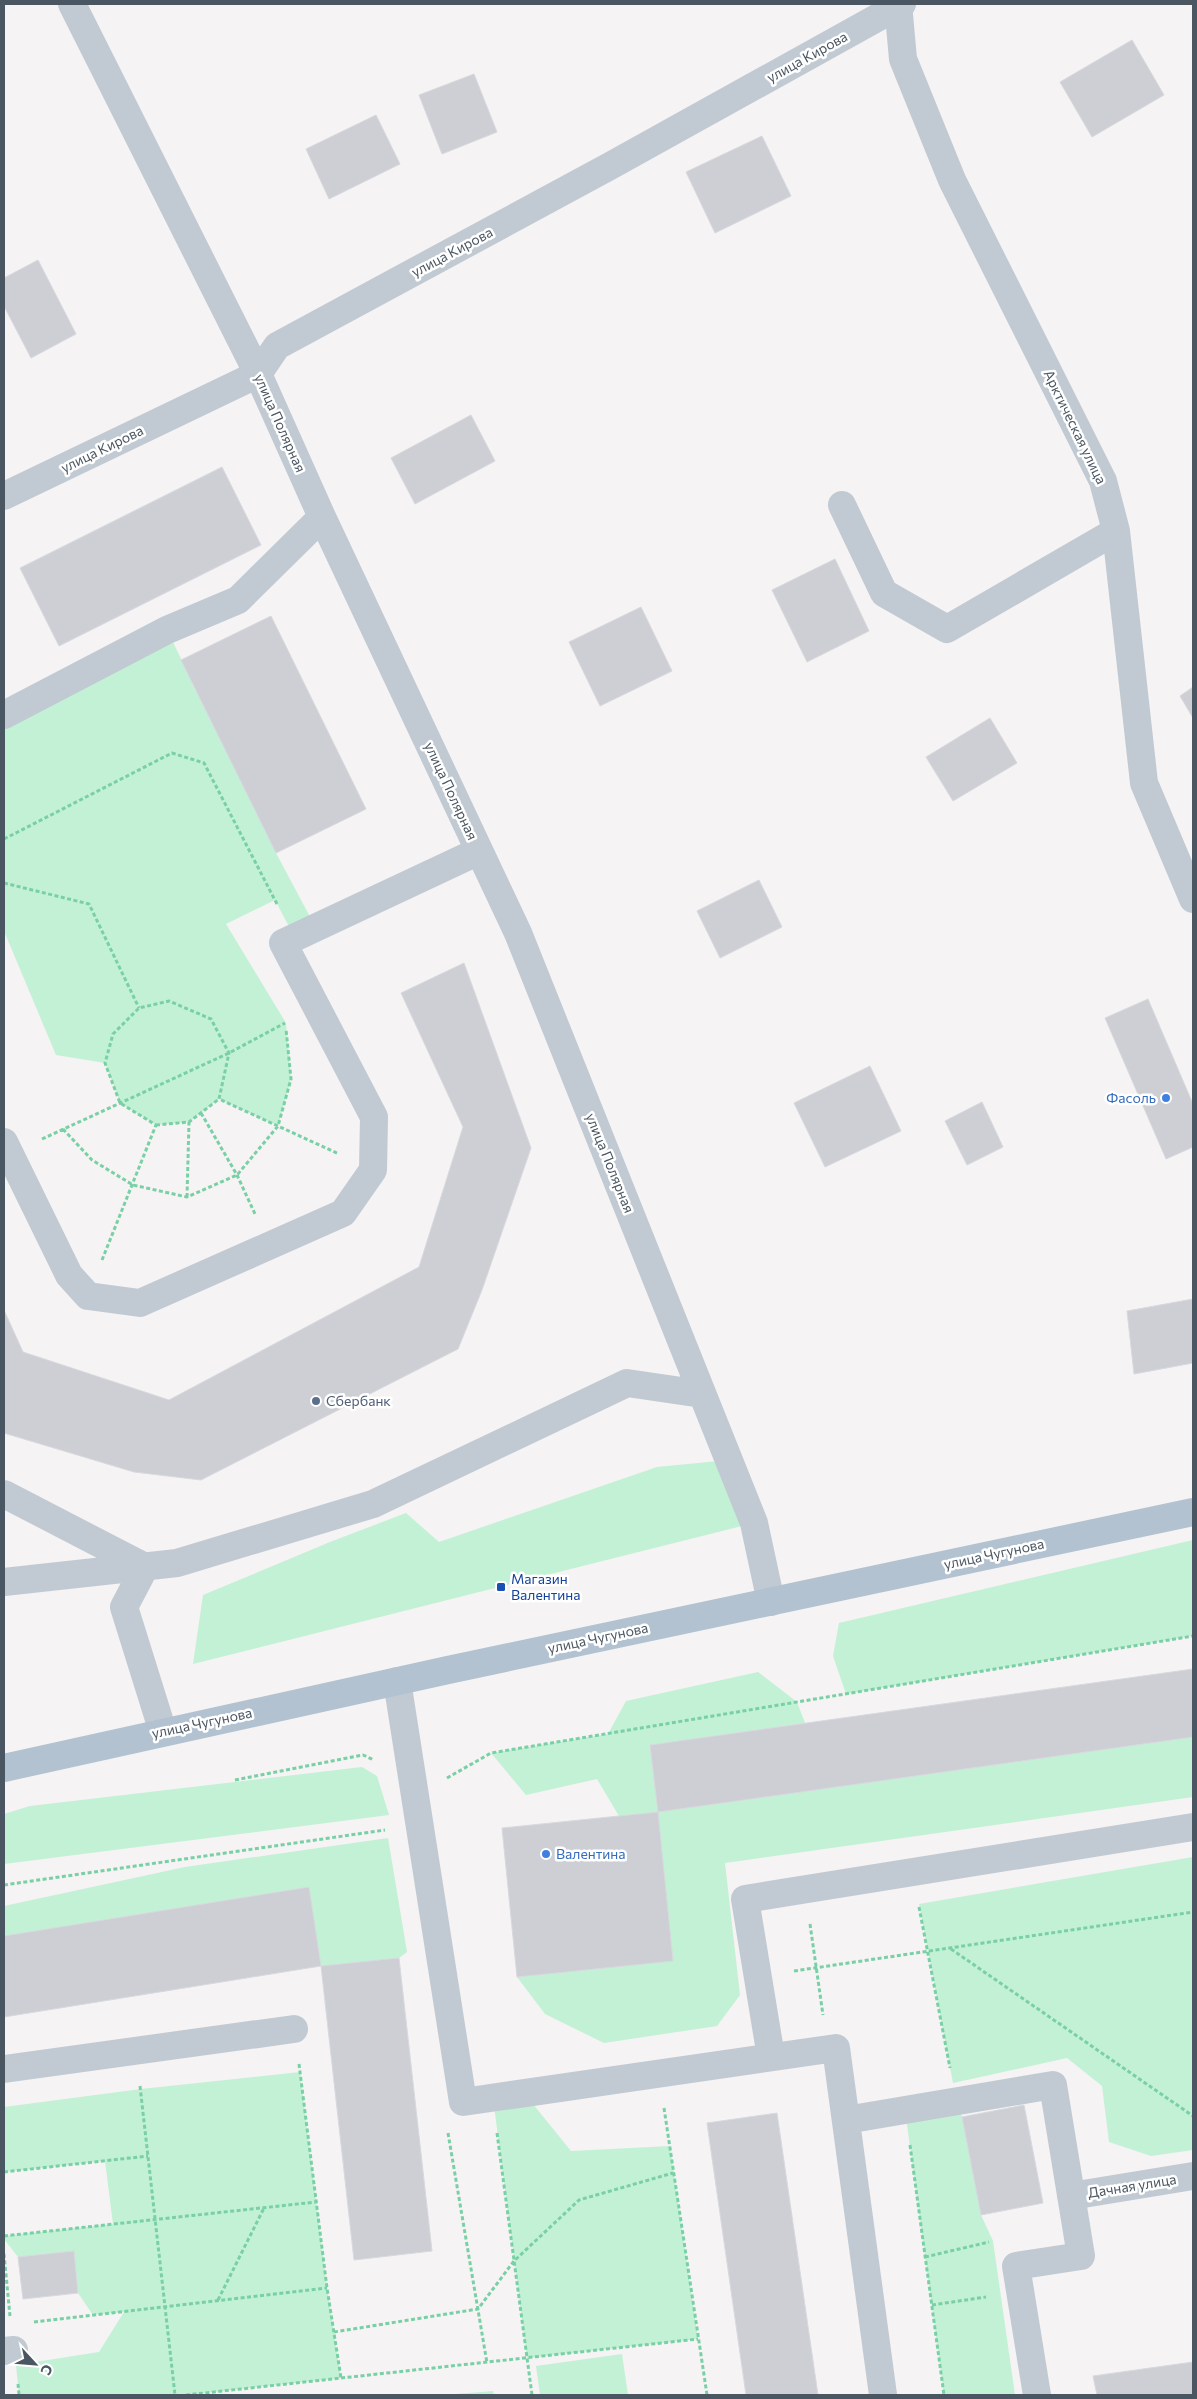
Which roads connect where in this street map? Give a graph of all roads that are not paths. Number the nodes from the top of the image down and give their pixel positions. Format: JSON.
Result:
{"nodes":[{"id":1,"x":72,"y":4,"type":"edge"},
{"id":2,"x":900,"y":4,"type":"edge"},
{"id":3,"x":258,"y":374,"type":"junction"},
{"id":4,"x":4,"y":496,"type":"edge"},
{"id":5,"x":842,"y":505,"type":"dead end"},
{"id":6,"x":322,"y":517,"type":"junction"},
{"id":7,"x":1116,"y":531,"type":"junction"},
{"id":8,"x":4,"y":715,"type":"edge"},
{"id":9,"x":479,"y":851,"type":"junction"},
{"id":10,"x":1193,"y":899,"type":"edge"},
{"id":11,"x":7,"y":1148,"type":"edge"},
{"id":12,"x":702,"y":1394,"type":"junction"},
{"id":13,"x":4,"y":1494,"type":"edge"},
{"id":14,"x":1193,"y":1512,"type":"edge"},
{"id":15,"x":145,"y":1566,"type":"junction"},
{"id":16,"x":4,"y":1582,"type":"edge"},
{"id":17,"x":771,"y":1602,"type":"junction"},
{"id":18,"x":397,"y":1681,"type":"junction"},
{"id":19,"x":163,"y":1732,"type":"junction"},
{"id":20,"x":4,"y":1768,"type":"edge"},
{"id":21,"x":1193,"y":1828,"type":"edge"},
{"id":22,"x":294,"y":2029,"type":"road end"},
{"id":23,"x":771,"y":2057,"type":"junction"},
{"id":24,"x":4,"y":2069,"type":"edge"},
{"id":25,"x":846,"y":2120,"type":"junction"},
{"id":26,"x":1193,"y":2176,"type":"edge"},
{"id":27,"x":1071,"y":2196,"type":"junction"},
{"id":28,"x":883,"y":2395,"type":"edge"},
{"id":29,"x":1037,"y":2395,"type":"edge"}],
"edges":[{"from":1,"to":3,"type":"street","name":"улица Полярная"},
{"from":2,"to":3,"type":"street","name":"улица Кирова"},
{"from":2,"to":7,"type":"street","name":"Арктическая улица"},
{"from":3,"to":4,"type":"street","name":"улица Кирова"},
{"from":3,"to":6,"type":"street","name":"улица Полярная"},
{"from":5,"to":7,"type":"street"},
{"from":6,"to":8,"type":"street"},
{"from":6,"to":9,"type":"street","name":"улица Полярная"},
{"from":7,"to":10,"type":"street","name":"Арктическая улица"},
{"from":9,"to":11,"type":"street"},
{"from":9,"to":12,"type":"street","name":"улица Полярная"},
{"from":12,"to":15,"type":"street"},
{"from":12,"to":17,"type":"street","name":"улица Полярная"},
{"from":13,"to":15,"type":"street"},
{"from":14,"to":17,"type":"main road","name":"улица Чугунова"},
{"from":15,"to":16,"type":"street"},
{"from":15,"to":19,"type":"street"},
{"from":17,"to":18,"type":"main road","name":"улица Чугунова"},
{"from":18,"to":19,"type":"main road","name":"улица Чугунова"},
{"from":18,"to":23,"type":"street"},
{"from":19,"to":20,"type":"main road","name":"улица Чугунова"},
{"from":21,"to":23,"type":"street"},
{"from":22,"to":24,"type":"street"},
{"from":23,"to":25,"type":"street"},
{"from":25,"to":27,"type":"street"},
{"from":25,"to":28,"type":"street"},
{"from":26,"to":27,"type":"street","name":"Дачная улица"},
{"from":27,"to":29,"type":"street"}]}
